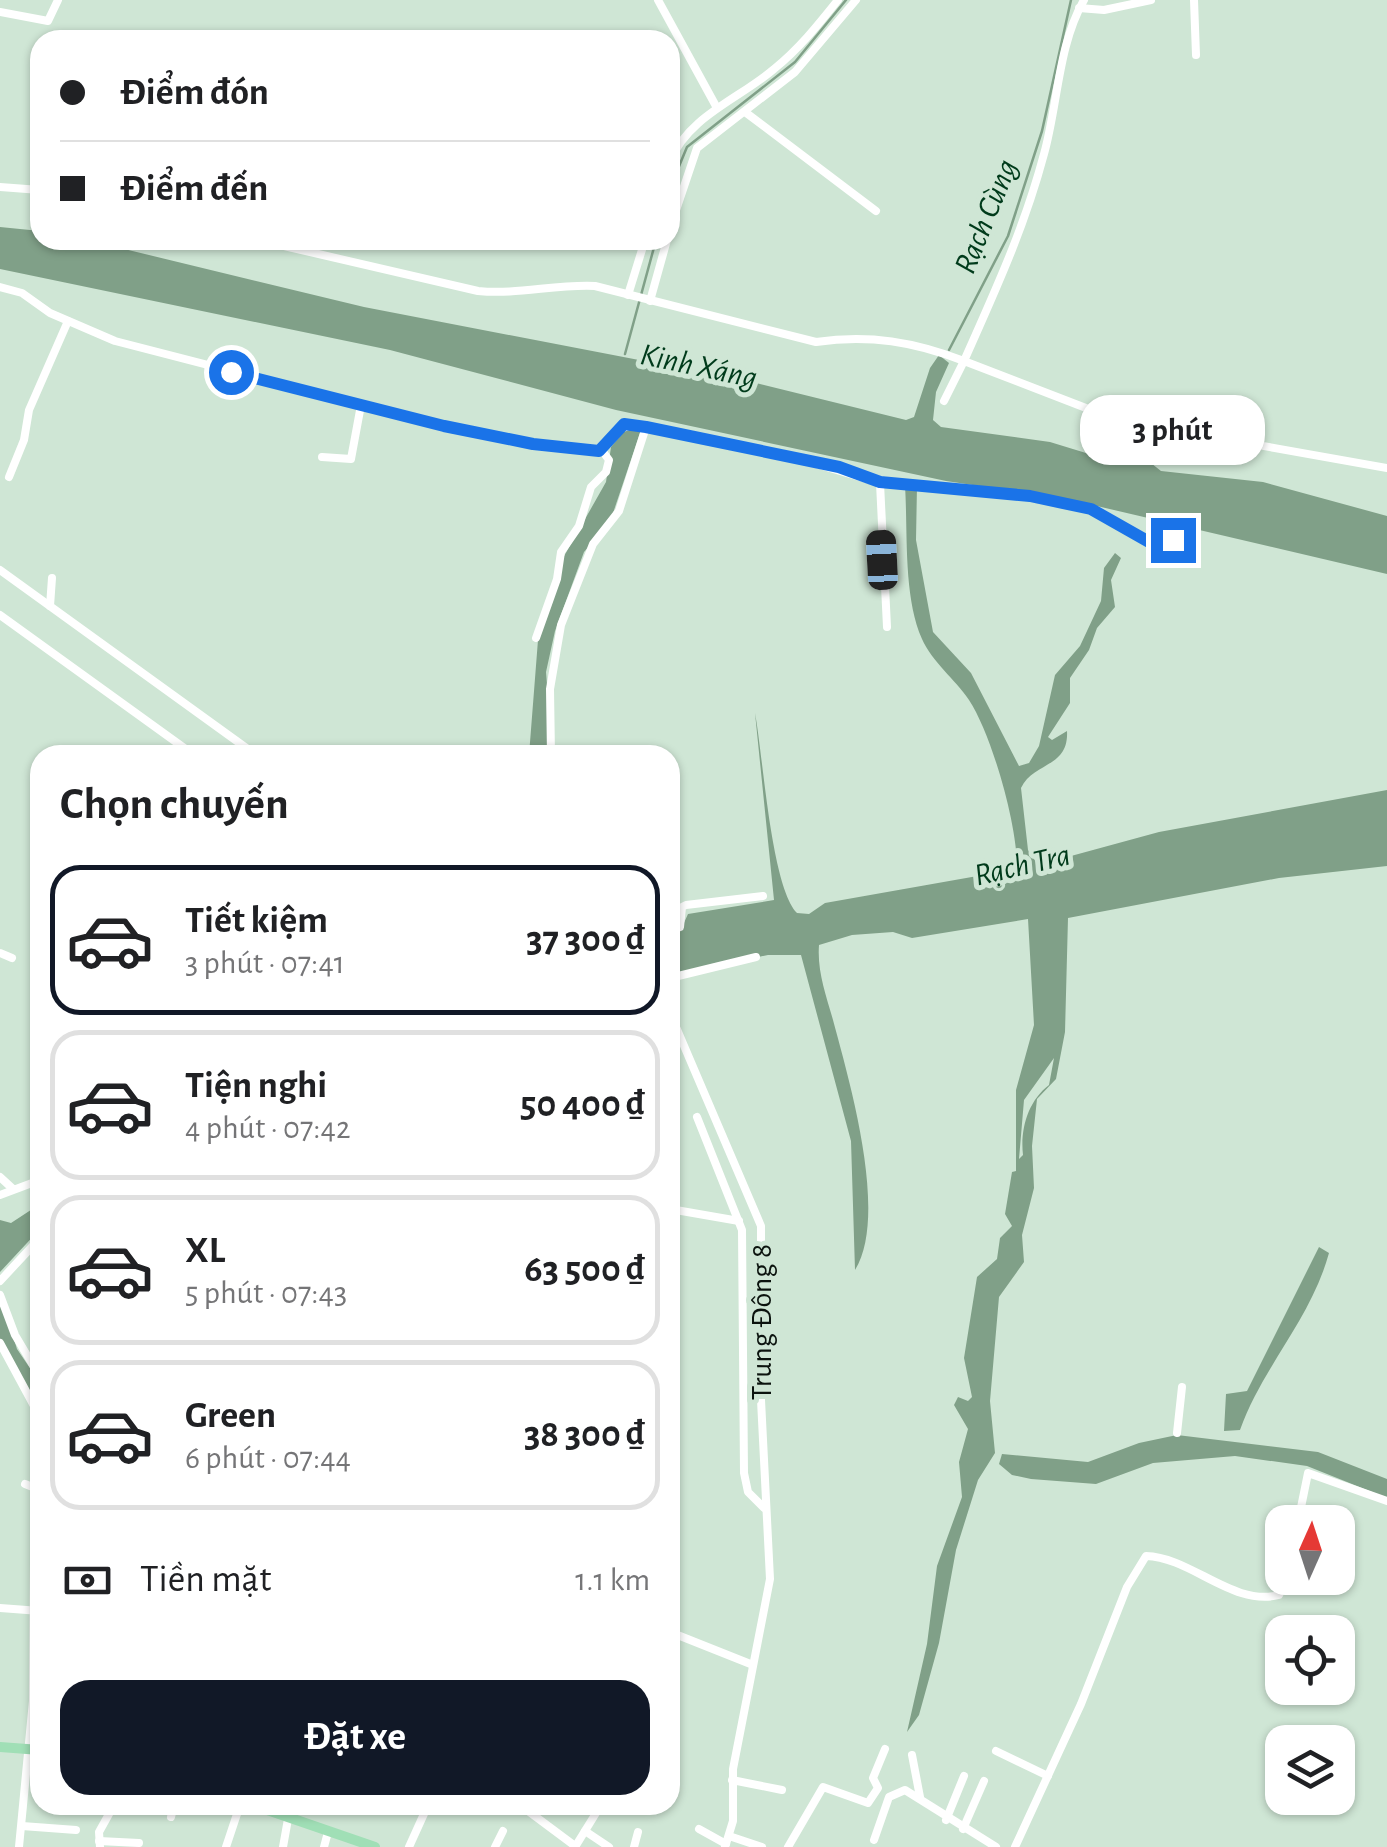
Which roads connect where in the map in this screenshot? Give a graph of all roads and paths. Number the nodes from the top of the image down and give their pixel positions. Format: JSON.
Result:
{"nodes":[{"id":1,"x":58,"y":0,"type":"edge"},
{"id":2,"x":658,"y":0,"type":"edge"},
{"id":3,"x":838,"y":0,"type":"edge"},
{"id":4,"x":856,"y":0,"type":"edge"},
{"id":5,"x":1151,"y":0,"type":"edge"},
{"id":6,"x":1194,"y":0,"type":"edge"},
{"id":7,"x":1082,"y":4,"type":"edge"},
{"id":8,"x":0,"y":12,"type":"edge"},
{"id":9,"x":674,"y":30,"type":"edge"},
{"id":10,"x":680,"y":41,"type":"edge"},
{"id":11,"x":1196,"y":55,"type":"dead end"},
{"id":12,"x":716,"y":109,"type":"junction"},
{"id":13,"x":745,"y":112,"type":"junction"},
{"id":14,"x":726,"y":123,"type":"junction"},
{"id":15,"x":680,"y":145,"type":"edge"},
{"id":16,"x":0,"y":187,"type":"edge"},
{"id":17,"x":30,"y":189,"type":"edge"},
{"id":18,"x":680,"y":191,"type":"edge"},
{"id":19,"x":876,"y":211,"type":"dead end"},
{"id":20,"x":301,"y":250,"type":"edge"},
{"id":21,"x":644,"y":250,"type":"edge"},
{"id":22,"x":662,"y":250,"type":"edge"},
{"id":23,"x":0,"y":286,"type":"edge"},
{"id":24,"x":640,"y":298,"type":"junction"},
{"id":25,"x":68,"y":321,"type":"junction"},
{"id":26,"x":964,"y":361,"type":"junction"},
{"id":27,"x":944,"y":401,"type":"dead end"},
{"id":28,"x":361,"y":405,"type":"junction"},
{"id":29,"x":646,"y":427,"type":"junction"},
{"id":30,"x":601,"y":449,"type":"junction"},
{"id":31,"x":322,"y":457,"type":"dead end"},
{"id":32,"x":1387,"y":468,"type":"edge"},
{"id":33,"x":9,"y":477,"type":"dead end"},
{"id":34,"x":880,"y":482,"type":"junction"},
{"id":35,"x":1173,"y":540,"type":"dead end"},
{"id":36,"x":0,"y":570,"type":"edge"},
{"id":37,"x":52,"y":578,"type":"dead end"},
{"id":38,"x":50,"y":606,"type":"junction"},
{"id":39,"x":0,"y":615,"type":"edge"},
{"id":40,"x":887,"y":627,"type":"dead end"},
{"id":41,"x":536,"y":638,"type":"dead end"},
{"id":42,"x":180,"y":745,"type":"edge"},
{"id":43,"x":242,"y":745,"type":"edge"},
{"id":44,"x":551,"y":745,"type":"edge"},
{"id":45,"x":763,"y":896,"type":"dead end"},
{"id":46,"x":680,"y":927,"type":"edge"},
{"id":47,"x":0,"y":953,"type":"edge"},
{"id":48,"x":756,"y":957,"type":"dead end"},
{"id":49,"x":12,"y":958,"type":"dead end"},
{"id":50,"x":680,"y":976,"type":"edge"},
{"id":51,"x":680,"y":1037,"type":"edge"},
{"id":52,"x":697,"y":1118,"type":"dead end"},
{"id":53,"x":0,"y":1178,"type":"edge"},
{"id":54,"x":30,"y":1183,"type":"edge"},
{"id":55,"x":12,"y":1189,"type":"junction"},
{"id":56,"x":0,"y":1195,"type":"edge"},
{"id":57,"x":680,"y":1211,"type":"edge"},
{"id":58,"x":739,"y":1220,"type":"junction"},
{"id":59,"x":30,"y":1249,"type":"edge"},
{"id":60,"x":0,"y":1281,"type":"edge"},
{"id":61,"x":0,"y":1294,"type":"edge"},
{"id":62,"x":0,"y":1343,"type":"edge"},
{"id":63,"x":30,"y":1360,"type":"edge"},
{"id":64,"x":1182,"y":1387,"type":"dead end"},
{"id":65,"x":30,"y":1398,"type":"edge"},
{"id":66,"x":1177,"y":1433,"type":"dead end"},
{"id":67,"x":25,"y":1484,"type":"dead end"},
{"id":68,"x":30,"y":1486,"type":"edge"},
{"id":69,"x":1387,"y":1500,"type":"edge"},
{"id":70,"x":1301,"y":1505,"type":"edge"},
{"id":71,"x":764,"y":1508,"type":"junction"},
{"id":72,"x":1279,"y":1595,"type":"edge"},
{"id":73,"x":0,"y":1608,"type":"edge"},
{"id":74,"x":30,"y":1610,"type":"edge"},
{"id":75,"x":680,"y":1636,"type":"edge"},
{"id":76,"x":753,"y":1665,"type":"junction"},
{"id":77,"x":0,"y":1747,"type":"edge"},
{"id":78,"x":885,"y":1749,"type":"dead end"},
{"id":79,"x":30,"y":1750,"type":"edge"},
{"id":80,"x":996,"y":1750,"type":"dead end"},
{"id":81,"x":912,"y":1755,"type":"dead end"},
{"id":82,"x":30,"y":1770,"type":"edge"},
{"id":83,"x":964,"y":1776,"type":"dead end"},
{"id":84,"x":1048,"y":1776,"type":"junction"},
{"id":85,"x":732,"y":1780,"type":"junction"},
{"id":86,"x":984,"y":1781,"type":"dead end"},
{"id":87,"x":782,"y":1790,"type":"dead end"},
{"id":88,"x":25,"y":1796,"type":"junction"},
{"id":89,"x":30,"y":1797,"type":"edge"},
{"id":90,"x":920,"y":1797,"type":"junction"},
{"id":91,"x":108,"y":1815,"type":"edge"},
{"id":92,"x":237,"y":1815,"type":"edge"},
{"id":93,"x":278,"y":1815,"type":"edge"},
{"id":94,"x":423,"y":1815,"type":"edge"},
{"id":95,"x":533,"y":1815,"type":"edge"},
{"id":96,"x":595,"y":1815,"type":"edge"},
{"id":97,"x":288,"y":1819,"type":"junction"},
{"id":98,"x":946,"y":1820,"type":"junction"},
{"id":99,"x":22,"y":1826,"type":"junction"},
{"id":100,"x":699,"y":1829,"type":"dead end"},
{"id":101,"x":964,"y":1829,"type":"junction"},
{"id":102,"x":76,"y":1830,"type":"dead end"},
{"id":103,"x":503,"y":1831,"type":"dead end"},
{"id":104,"x":328,"y":1832,"type":"junction"},
{"id":105,"x":585,"y":1832,"type":"junction"},
{"id":106,"x":638,"y":1832,"type":"dead end"},
{"id":107,"x":874,"y":1840,"type":"dead end"},
{"id":108,"x":139,"y":1842,"type":"dead end"},
{"id":109,"x":726,"y":1842,"type":"edge"},
{"id":110,"x":100,"y":1844,"type":"edge"},
{"id":111,"x":20,"y":1847,"type":"edge"},
{"id":112,"x":226,"y":1847,"type":"edge"},
{"id":113,"x":283,"y":1847,"type":"edge"},
{"id":114,"x":324,"y":1847,"type":"edge"},
{"id":115,"x":373,"y":1847,"type":"edge"},
{"id":116,"x":409,"y":1847,"type":"edge"},
{"id":117,"x":495,"y":1847,"type":"edge"},
{"id":118,"x":575,"y":1847,"type":"edge"},
{"id":119,"x":609,"y":1847,"type":"edge"},
{"id":120,"x":634,"y":1847,"type":"edge"},
{"id":121,"x":762,"y":1847,"type":"edge"},
{"id":122,"x":788,"y":1847,"type":"edge"},
{"id":123,"x":996,"y":1847,"type":"edge"},
{"id":124,"x":1015,"y":1847,"type":"edge"}],
"edges":[{"from":1,"to":8,"type":"street"},
{"from":2,"to":9,"type":"street"},
{"from":3,"to":12,"type":"street"},
{"from":4,"to":13,"type":"street"},
{"from":5,"to":7,"type":"street"},
{"from":6,"to":11,"type":"street"},
{"from":7,"to":26,"type":"street"},
{"from":10,"to":12,"type":"street"},
{"from":12,"to":14,"type":"street"},
{"from":12,"to":15,"type":"street"},
{"from":13,"to":14,"type":"street"},
{"from":13,"to":19,"type":"street"},
{"from":14,"to":18,"type":"street"},
{"from":16,"to":17,"type":"street"},
{"from":20,"to":24,"type":"street"},
{"from":21,"to":24,"type":"street"},
{"from":22,"to":24,"type":"street"},
{"from":23,"to":25,"type":"street"},
{"from":24,"to":26,"type":"street"},
{"from":25,"to":28,"type":"street"},
{"from":25,"to":33,"type":"street"},
{"from":26,"to":27,"type":"street"},
{"from":26,"to":32,"type":"street"},
{"from":28,"to":30,"type":"street"},
{"from":28,"to":31,"type":"street"},
{"from":29,"to":30,"type":"street"},
{"from":29,"to":34,"type":"street"},
{"from":29,"to":44,"type":"street"},
{"from":30,"to":41,"type":"street"},
{"from":34,"to":35,"type":"street"},
{"from":34,"to":40,"type":"street"},
{"from":36,"to":38,"type":"street"},
{"from":37,"to":38,"type":"street"},
{"from":38,"to":43,"type":"street"},
{"from":39,"to":42,"type":"street"},
{"from":45,"to":46,"type":"street"},
{"from":47,"to":49,"type":"street"},
{"from":48,"to":50,"type":"street"},
{"from":51,"to":71,"type":"street","name":"Trung Đông 8"},
{"from":52,"to":58,"type":"street"},
{"from":53,"to":55,"type":"street"},
{"from":54,"to":55,"type":"street"},
{"from":55,"to":56,"type":"street"},
{"from":57,"to":58,"type":"street"},
{"from":58,"to":71,"type":"street"},
{"from":59,"to":60,"type":"street"},
{"from":61,"to":63,"type":"street"},
{"from":62,"to":65,"type":"street"},
{"from":64,"to":66,"type":"street"},
{"from":67,"to":68,"type":"street"},
{"from":69,"to":70,"type":"street"},
{"from":71,"to":76,"type":"street","name":"Trung Đông 8"},
{"from":72,"to":84,"type":"street"},
{"from":73,"to":74,"type":"street"},
{"from":75,"to":76,"type":"street"},
{"from":76,"to":85,"type":"street","name":"Trung Đông 8"},
{"from":77,"to":79,"type":"main road"},
{"from":78,"to":122,"type":"street"},
{"from":80,"to":84,"type":"street"},
{"from":81,"to":90,"type":"street"},
{"from":82,"to":88,"type":"street"},
{"from":83,"to":98,"type":"street"},
{"from":84,"to":124,"type":"street"},
{"from":85,"to":87,"type":"street"},
{"from":85,"to":109,"type":"street","name":"Trung Đông 8"},
{"from":86,"to":101,"type":"street"},
{"from":88,"to":89,"type":"street"},
{"from":88,"to":99,"type":"street"},
{"from":90,"to":98,"type":"street"},
{"from":90,"to":107,"type":"street"},
{"from":91,"to":110,"type":"street"},
{"from":92,"to":112,"type":"street"},
{"from":93,"to":97,"type":"main road"},
{"from":94,"to":116,"type":"street"},
{"from":95,"to":118,"type":"street"},
{"from":96,"to":105,"type":"street"},
{"from":97,"to":104,"type":"main road"},
{"from":97,"to":113,"type":"street"},
{"from":98,"to":101,"type":"street"},
{"from":99,"to":102,"type":"street"},
{"from":99,"to":111,"type":"street"},
{"from":100,"to":109,"type":"street"},
{"from":101,"to":123,"type":"street"},
{"from":103,"to":117,"type":"street"},
{"from":104,"to":114,"type":"street"},
{"from":104,"to":115,"type":"main road"},
{"from":105,"to":118,"type":"street"},
{"from":105,"to":119,"type":"street"},
{"from":106,"to":120,"type":"street"},
{"from":108,"to":110,"type":"street"},
{"from":109,"to":121,"type":"street"}]}
